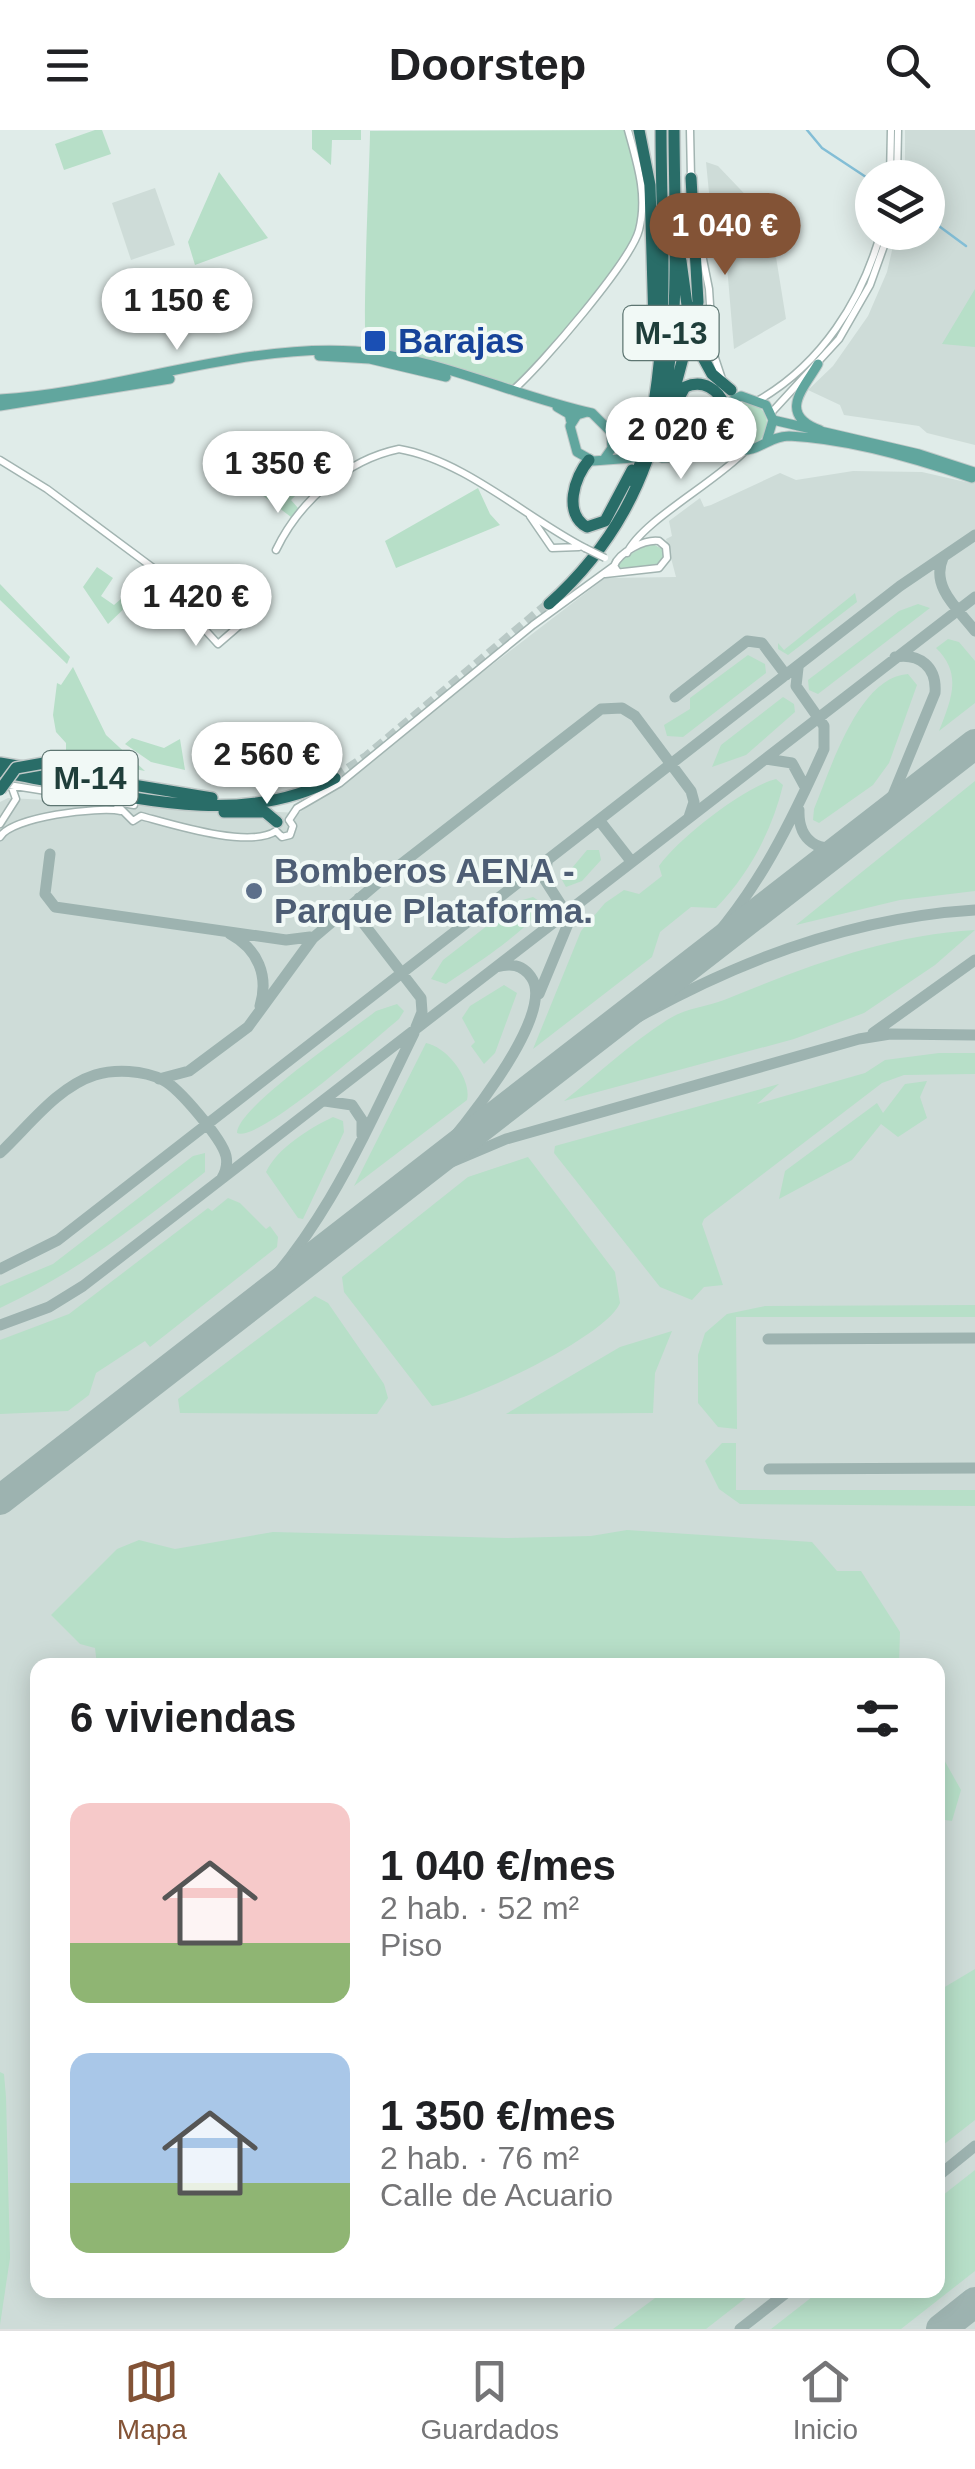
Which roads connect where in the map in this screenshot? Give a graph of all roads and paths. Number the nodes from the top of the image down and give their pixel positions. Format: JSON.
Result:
{"nodes":[{"id":1,"x":628,"y":130,"type":"edge"},
{"id":2,"x":639,"y":130,"type":"edge"},
{"id":3,"x":659,"y":130,"type":"edge"},
{"id":4,"x":674,"y":130,"type":"edge"},
{"id":5,"x":690,"y":130,"type":"edge"},
{"id":6,"x":894,"y":130,"type":"edge"},
{"id":7,"x":893,"y":160,"type":"edge"},
{"id":8,"x":674,"y":172,"type":"junction"},
{"id":9,"x":691,"y":178,"type":"junction"},
{"id":10,"x":877,"y":250,"type":"edge"},
{"id":11,"x":878,"y":250,"type":"edge"},
{"id":12,"x":818,"y":364,"type":"junction"},
{"id":13,"x":514,"y":390,"type":"junction"},
{"id":14,"x":736,"y":393,"type":"junction"},
{"id":15,"x":758,"y":400,"type":"junction"},
{"id":16,"x":0,"y":402,"type":"edge"},
{"id":17,"x":725,"y":406,"type":"junction"},
{"id":18,"x":587,"y":412,"type":"junction"},
{"id":19,"x":772,"y":416,"type":"junction"},
{"id":20,"x":570,"y":422,"type":"junction"},
{"id":21,"x":665,"y":428,"type":"junction"},
{"id":22,"x":718,"y":428,"type":"junction"},
{"id":23,"x":841,"y":437,"type":"junction"},
{"id":24,"x":767,"y":440,"type":"junction"},
{"id":25,"x":613,"y":442,"type":"junction"},
{"id":26,"x":727,"y":444,"type":"junction"},
{"id":27,"x":745,"y":452,"type":"junction"},
{"id":28,"x":634,"y":455,"type":"junction"},
{"id":29,"x":662,"y":456,"type":"junction"},
{"id":30,"x":605,"y":458,"type":"junction"},
{"id":31,"x":0,"y":460,"type":"edge"},
{"id":32,"x":589,"y":460,"type":"junction"},
{"id":33,"x":731,"y":464,"type":"junction"},
{"id":34,"x":973,"y":475,"type":"edge"},
{"id":35,"x":639,"y":488,"type":"junction"},
{"id":36,"x":505,"y":497,"type":"junction"},
{"id":37,"x":655,"y":523,"type":"junction"},
{"id":38,"x":561,"y":536,"type":"junction"},
{"id":39,"x":655,"y":540,"type":"junction"},
{"id":40,"x":550,"y":542,"type":"junction"},
{"id":41,"x":565,"y":547,"type":"junction"},
{"id":42,"x":585,"y":548,"type":"junction"},
{"id":43,"x":276,"y":550,"type":"dead end"},
{"id":44,"x":627,"y":552,"type":"junction"},
{"id":45,"x":616,"y":565,"type":"junction"},
{"id":46,"x":207,"y":608,"type":"junction"},
{"id":47,"x":0,"y":762,"type":"edge"},
{"id":48,"x":0,"y":772,"type":"edge"},
{"id":49,"x":333,"y":776,"type":"tunnel mouth"},
{"id":50,"x":3,"y":786,"type":"edge"},
{"id":51,"x":180,"y":798,"type":"junction"},
{"id":52,"x":112,"y":800,"type":"junction"},
{"id":53,"x":134,"y":805,"type":"junction"},
{"id":54,"x":126,"y":812,"type":"junction"},
{"id":55,"x":141,"y":816,"type":"junction"},
{"id":56,"x":0,"y":824,"type":"edge"},
{"id":57,"x":281,"y":824,"type":"junction"},
{"id":58,"x":0,"y":837,"type":"edge"}],
"edges":[{"from":1,"to":13,"type":"street"},
{"from":2,"to":32,"type":"highway"},
{"from":3,"to":35,"type":"highway","number":"M-13"},
{"from":4,"to":8,"type":"highway","number":"M-13"},
{"from":5,"to":9,"type":"street"},
{"from":6,"to":7,"type":"street"},
{"from":8,"to":14,"type":"highway","bridge":true},
{"from":8,"to":35,"type":"highway","number":"M-13"},
{"from":9,"to":14,"type":"street"},
{"from":9,"to":21,"type":"highway"},
{"from":10,"to":15,"type":"street"},
{"from":11,"to":12,"type":"street"},
{"from":12,"to":19,"type":"street"},
{"from":12,"to":23,"type":"main road"},
{"from":13,"to":16,"type":"main road"},
{"from":13,"to":18,"type":"main road"},
{"from":14,"to":15,"type":"main road"},
{"from":14,"to":17,"type":"main road"},
{"from":15,"to":19,"type":"main road"},
{"from":16,"to":20,"type":"main road"},
{"from":17,"to":21,"type":"highway"},
{"from":17,"to":22,"type":"main road"},
{"from":18,"to":20,"type":"main road"},
{"from":18,"to":25,"type":"main road"},
{"from":19,"to":23,"type":"main road"},
{"from":19,"to":24,"type":"main road"},
{"from":20,"to":32,"type":"main road"},
{"from":21,"to":35,"type":"highway"},
{"from":22,"to":26,"type":"main road"},
{"from":22,"to":29,"type":"main road"},
{"from":23,"to":34,"type":"main road"},
{"from":24,"to":27,"type":"main road"},
{"from":24,"to":34,"type":"main road"},
{"from":25,"to":28,"type":"main road"},
{"from":25,"to":30,"type":"main road"},
{"from":26,"to":27,"type":"main road"},
{"from":26,"to":29,"type":"main road"},
{"from":26,"to":33,"type":"street"},
{"from":27,"to":33,"type":"street"},
{"from":28,"to":29,"type":"main road","bridge":true},
{"from":28,"to":30,"type":"main road"},
{"from":30,"to":32,"type":"main road"},
{"from":31,"to":46,"type":"street"},
{"from":33,"to":37,"type":"street"},
{"from":36,"to":38,"type":"street"},
{"from":36,"to":40,"type":"street"},
{"from":36,"to":43,"type":"street"},
{"from":37,"to":39,"type":"street"},
{"from":37,"to":44,"type":"street"},
{"from":38,"to":40,"type":"street"},
{"from":38,"to":41,"type":"street"},
{"from":38,"to":42,"type":"street"},
{"from":39,"to":44,"type":"street"},
{"from":39,"to":45,"type":"street"},
{"from":40,"to":41,"type":"street"},
{"from":41,"to":42,"type":"street"},
{"from":42,"to":45,"type":"street","bridge":true},
{"from":44,"to":45,"type":"street"},
{"from":45,"to":57,"type":"street"},
{"from":46,"to":46,"type":"street"},
{"from":47,"to":51,"type":"highway","number":"M-14"},
{"from":48,"to":51,"type":"highway","number":"M-14"},
{"from":49,"to":51,"type":"highway","number":"M-14"},
{"from":50,"to":51,"type":"highway","bridge":true},
{"from":50,"to":52,"type":"street"},
{"from":50,"to":56,"type":"street"},
{"from":51,"to":57,"type":"highway"},
{"from":52,"to":53,"type":"street"},
{"from":52,"to":54,"type":"street"},
{"from":53,"to":54,"type":"street"},
{"from":53,"to":55,"type":"street"},
{"from":54,"to":55,"type":"street"},
{"from":54,"to":58,"type":"street"},
{"from":55,"to":57,"type":"street"}]}
